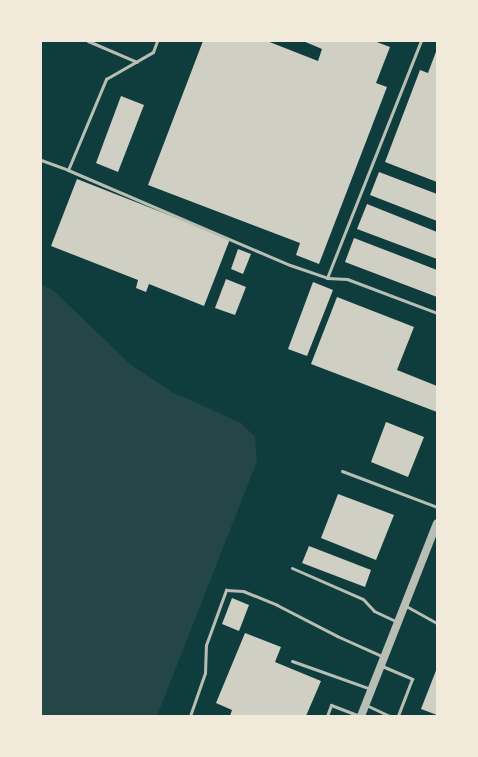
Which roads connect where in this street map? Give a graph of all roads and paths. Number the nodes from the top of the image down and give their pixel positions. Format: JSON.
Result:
{"nodes":[{"id":1,"x":88,"y":41,"type":"edge"},
{"id":2,"x":157,"y":41,"type":"edge"},
{"id":3,"x":421,"y":41,"type":"edge"},
{"id":4,"x":137,"y":62,"type":"junction"},
{"id":5,"x":41,"y":160,"type":"edge"},
{"id":6,"x":68,"y":170,"type":"junction"},
{"id":7,"x":327,"y":278,"type":"junction"},
{"id":8,"x":437,"y":313,"type":"edge"},
{"id":9,"x":342,"y":471,"type":"dead end"},
{"id":10,"x":437,"y":507,"type":"edge"},
{"id":11,"x":437,"y":523,"type":"edge"},
{"id":12,"x":434,"y":536,"type":"edge"},
{"id":13,"x":292,"y":568,"type":"dead end"},
{"id":14,"x":406,"y":606,"type":"junction"},
{"id":15,"x":399,"y":622,"type":"junction"},
{"id":16,"x":437,"y":623,"type":"edge"},
{"id":17,"x":384,"y":657,"type":"junction"},
{"id":18,"x":292,"y":661,"type":"dead end"},
{"id":19,"x":381,"y":666,"type":"junction"},
{"id":20,"x":372,"y":689,"type":"junction"},
{"id":21,"x":365,"y":705,"type":"junction"},
{"id":22,"x":190,"y":716,"type":"edge"},
{"id":23,"x":327,"y":716,"type":"edge"},
{"id":24,"x":360,"y":716,"type":"edge"},
{"id":25,"x":390,"y":716,"type":"edge"},
{"id":26,"x":398,"y":716,"type":"edge"}],
"edges":[{"from":1,"to":4,"type":"lane"},
{"from":2,"to":4,"type":"lane"},
{"from":3,"to":7,"type":"lane"},
{"from":4,"to":6,"type":"lane"},
{"from":5,"to":6,"type":"lane"},
{"from":6,"to":7,"type":"lane"},
{"from":7,"to":8,"type":"lane"},
{"from":9,"to":10,"type":"lane"},
{"from":11,"to":12,"type":"street"},
{"from":12,"to":14,"type":"street"},
{"from":13,"to":15,"type":"lane"},
{"from":14,"to":15,"type":"street"},
{"from":14,"to":16,"type":"lane"},
{"from":15,"to":17,"type":"street"},
{"from":17,"to":19,"type":"street"},
{"from":17,"to":22,"type":"lane"},
{"from":18,"to":20,"type":"lane"},
{"from":19,"to":20,"type":"street"},
{"from":19,"to":26,"type":"lane"},
{"from":20,"to":21,"type":"street"},
{"from":21,"to":24,"type":"street"},
{"from":21,"to":25,"type":"lane"},
{"from":23,"to":24,"type":"lane"}]}
